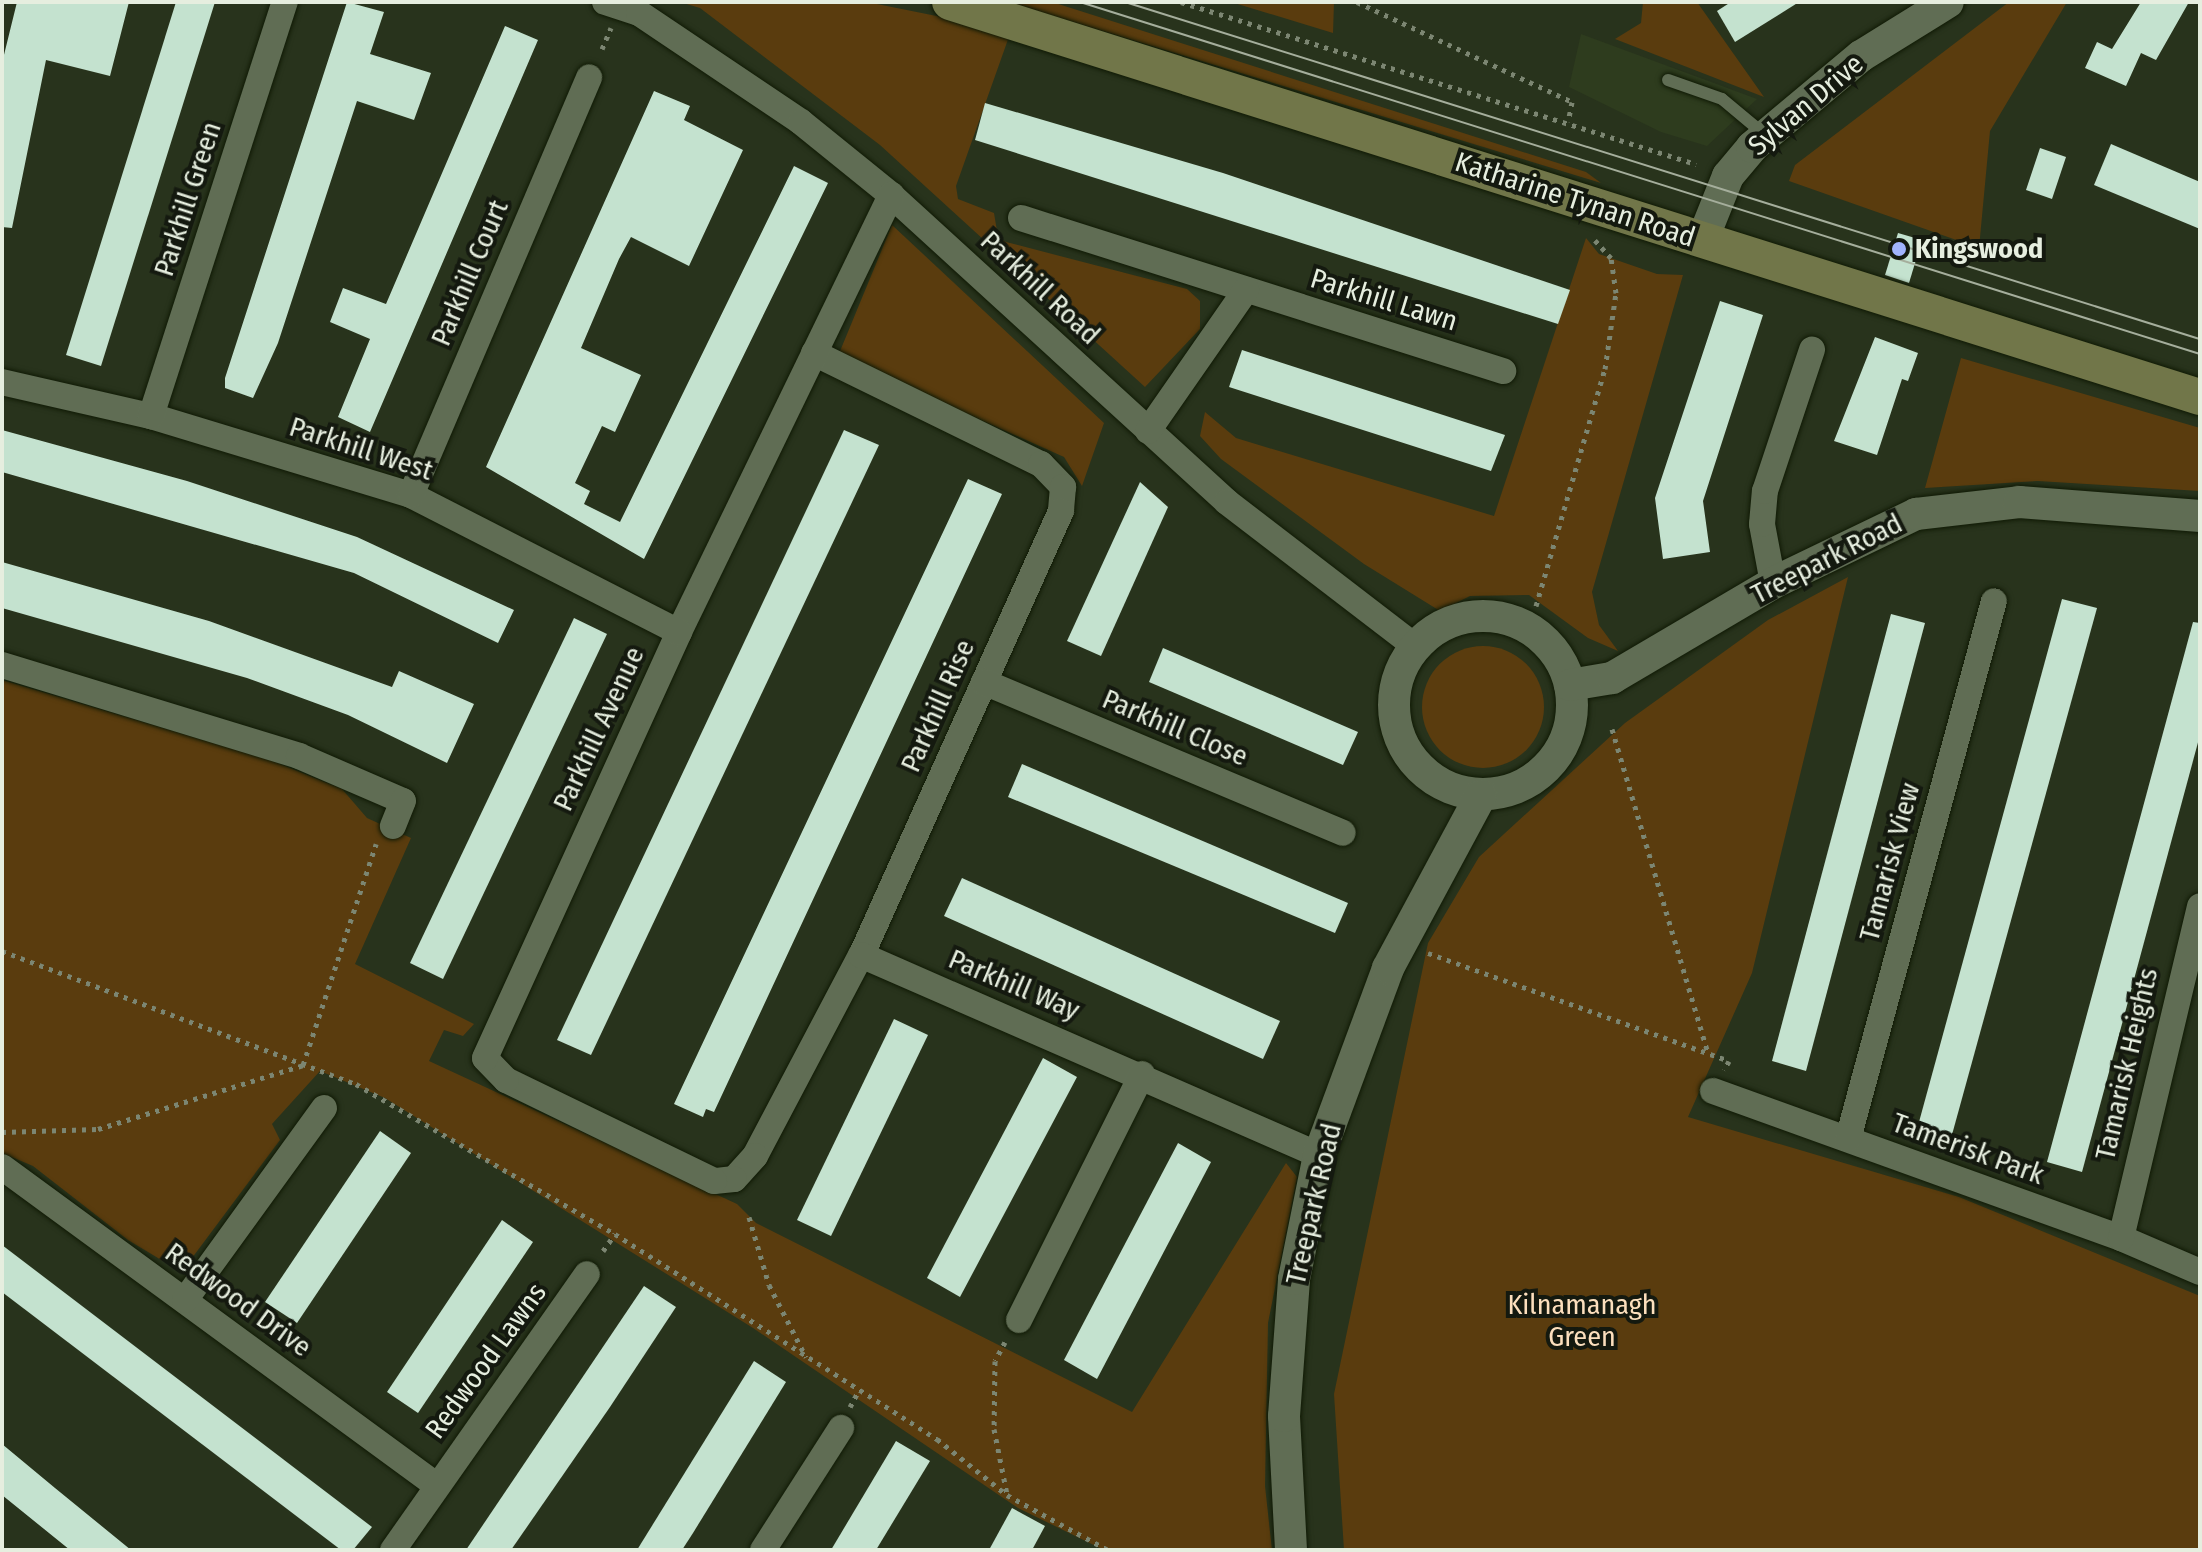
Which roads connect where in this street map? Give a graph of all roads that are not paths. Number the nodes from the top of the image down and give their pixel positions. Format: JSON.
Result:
{"nodes":[{"id":1,"x":285,"y":2,"type":"edge"},
{"id":2,"x":950,"y":2,"type":"edge"},
{"id":3,"x":1948,"y":2,"type":"edge"},
{"id":4,"x":609,"y":13,"type":"edge"},
{"id":5,"x":589,"y":77,"type":"dead end"},
{"id":6,"x":1668,"y":80,"type":"dead end"},
{"id":7,"x":1765,"y":135,"type":"junction"},
{"id":8,"x":891,"y":195,"type":"junction"},
{"id":9,"x":1021,"y":218,"type":"dead end"},
{"id":10,"x":1702,"y":241,"type":"junction"},
{"id":11,"x":1246,"y":290,"type":"junction"},
{"id":12,"x":1812,"y":350,"type":"dead end"},
{"id":13,"x":814,"y":353,"type":"junction"},
{"id":14,"x":1503,"y":371,"type":"dead end"},
{"id":15,"x":2,"y":382,"type":"edge"},
{"id":16,"x":2200,"y":397,"type":"edge"},
{"id":17,"x":151,"y":416,"type":"junction"},
{"id":18,"x":1148,"y":431,"type":"junction"},
{"id":19,"x":411,"y":495,"type":"junction"},
{"id":20,"x":2200,"y":516,"type":"edge"},
{"id":21,"x":1773,"y":583,"type":"junction"},
{"id":22,"x":1994,"y":601,"type":"dead end"},
{"id":23,"x":679,"y":632,"type":"junction"},
{"id":24,"x":1415,"y":646,"type":"junction"},
{"id":25,"x":2,"y":665,"type":"edge"},
{"id":26,"x":984,"y":682,"type":"junction"},
{"id":27,"x":1570,"y":685,"type":"junction"},
{"id":28,"x":1481,"y":795,"type":"junction"},
{"id":29,"x":386,"y":831,"type":"road end"},
{"id":30,"x":1343,"y":833,"type":"dead end"},
{"id":31,"x":2200,"y":906,"type":"edge"},
{"id":32,"x":861,"y":955,"type":"junction"},
{"id":33,"x":2190,"y":974,"type":"edge"},
{"id":34,"x":1142,"y":1074,"type":"junction"},
{"id":35,"x":1713,"y":1091,"type":"road end"},
{"id":36,"x":324,"y":1108,"type":"dead end"},
{"id":37,"x":1848,"y":1139,"type":"junction"},
{"id":38,"x":1319,"y":1155,"type":"junction"},
{"id":39,"x":2,"y":1167,"type":"edge"},
{"id":40,"x":714,"y":1181,"type":"joint"},
{"id":41,"x":2121,"y":1238,"type":"junction"},
{"id":42,"x":2200,"y":1272,"type":"edge"},
{"id":43,"x":587,"y":1274,"type":"dead end"},
{"id":44,"x":185,"y":1300,"type":"junction"},
{"id":45,"x":1012,"y":1331,"type":"road end"},
{"id":46,"x":846,"y":1417,"type":"road end"},
{"id":47,"x":436,"y":1485,"type":"junction"},
{"id":48,"x":393,"y":1550,"type":"edge"},
{"id":49,"x":763,"y":1550,"type":"edge"},
{"id":50,"x":1291,"y":1550,"type":"edge"}],
"edges":[{"from":1,"to":17,"type":"street","name":"Parkhill Green"},
{"from":2,"to":10,"type":"main road","name":"Katharine Tynan Road"},
{"from":3,"to":7,"type":"street","name":"Sylvan Drive"},
{"from":4,"to":8,"type":"street","name":"Parkhill Road"},
{"from":5,"to":19,"type":"street","name":"Parkhill Court"},
{"from":6,"to":7,"type":"lane"},
{"from":7,"to":10,"type":"street","name":"Sylvan Drive"},
{"from":8,"to":13,"type":"street","name":"Parkhill Avenue"},
{"from":8,"to":18,"type":"street","name":"Parkhill Road"},
{"from":9,"to":11,"type":"street","name":"Parkhill Lawn"},
{"from":10,"to":16,"type":"main road","name":"Katharine Tynan Road"},
{"from":11,"to":14,"type":"street","name":"Parkhill Lawn"},
{"from":11,"to":18,"type":"street"},
{"from":12,"to":21,"type":"street"},
{"from":13,"to":23,"type":"street","name":"Parkhill Avenue"},
{"from":13,"to":26,"type":"street","name":"Parkhill Rise"},
{"from":15,"to":17,"type":"street","name":"Parkhill West"},
{"from":17,"to":19,"type":"street","name":"Parkhill West"},
{"from":18,"to":24,"type":"street","name":"Parkhill Road"},
{"from":19,"to":23,"type":"street","name":"Parkhill West"},
{"from":20,"to":21,"type":"street","name":"Treepark Road"},
{"from":21,"to":27,"type":"street","name":"Treepark Road"},
{"from":22,"to":37,"type":"street","name":"Tamarisk View"},
{"from":23,"to":40,"type":"street","name":"Parkhill Avenue"},
{"from":24,"to":27,"type":"street"},
{"from":24,"to":28,"type":"street"},
{"from":25,"to":29,"type":"street"},
{"from":26,"to":30,"type":"street","name":"Parkhill Close"},
{"from":26,"to":32,"type":"street","name":"Parkhill Rise"},
{"from":27,"to":28,"type":"street"},
{"from":28,"to":38,"type":"street","name":"Treepark Road"},
{"from":31,"to":33,"type":"street","name":"Tamarisk Heights"},
{"from":32,"to":34,"type":"street","name":"Parkhill Way"},
{"from":32,"to":40,"type":"street","name":"Parkhill Rise"},
{"from":33,"to":41,"type":"street","name":"Tamarisk Heights"},
{"from":34,"to":38,"type":"street","name":"Parkhill Way"},
{"from":34,"to":45,"type":"street"},
{"from":35,"to":37,"type":"street","name":"Tamerisk Park"},
{"from":36,"to":44,"type":"street"},
{"from":37,"to":41,"type":"street","name":"Tamerisk Park"},
{"from":38,"to":50,"type":"street","name":"Treepark Road"},
{"from":39,"to":44,"type":"street","name":"Redwood Drive"},
{"from":41,"to":42,"type":"street","name":"Tamerisk Park"},
{"from":43,"to":47,"type":"street","name":"Redwood Lawns"},
{"from":44,"to":47,"type":"street","name":"Redwood Drive"},
{"from":46,"to":49,"type":"street"},
{"from":47,"to":48,"type":"street","name":"Redwood Lawns"}]}
